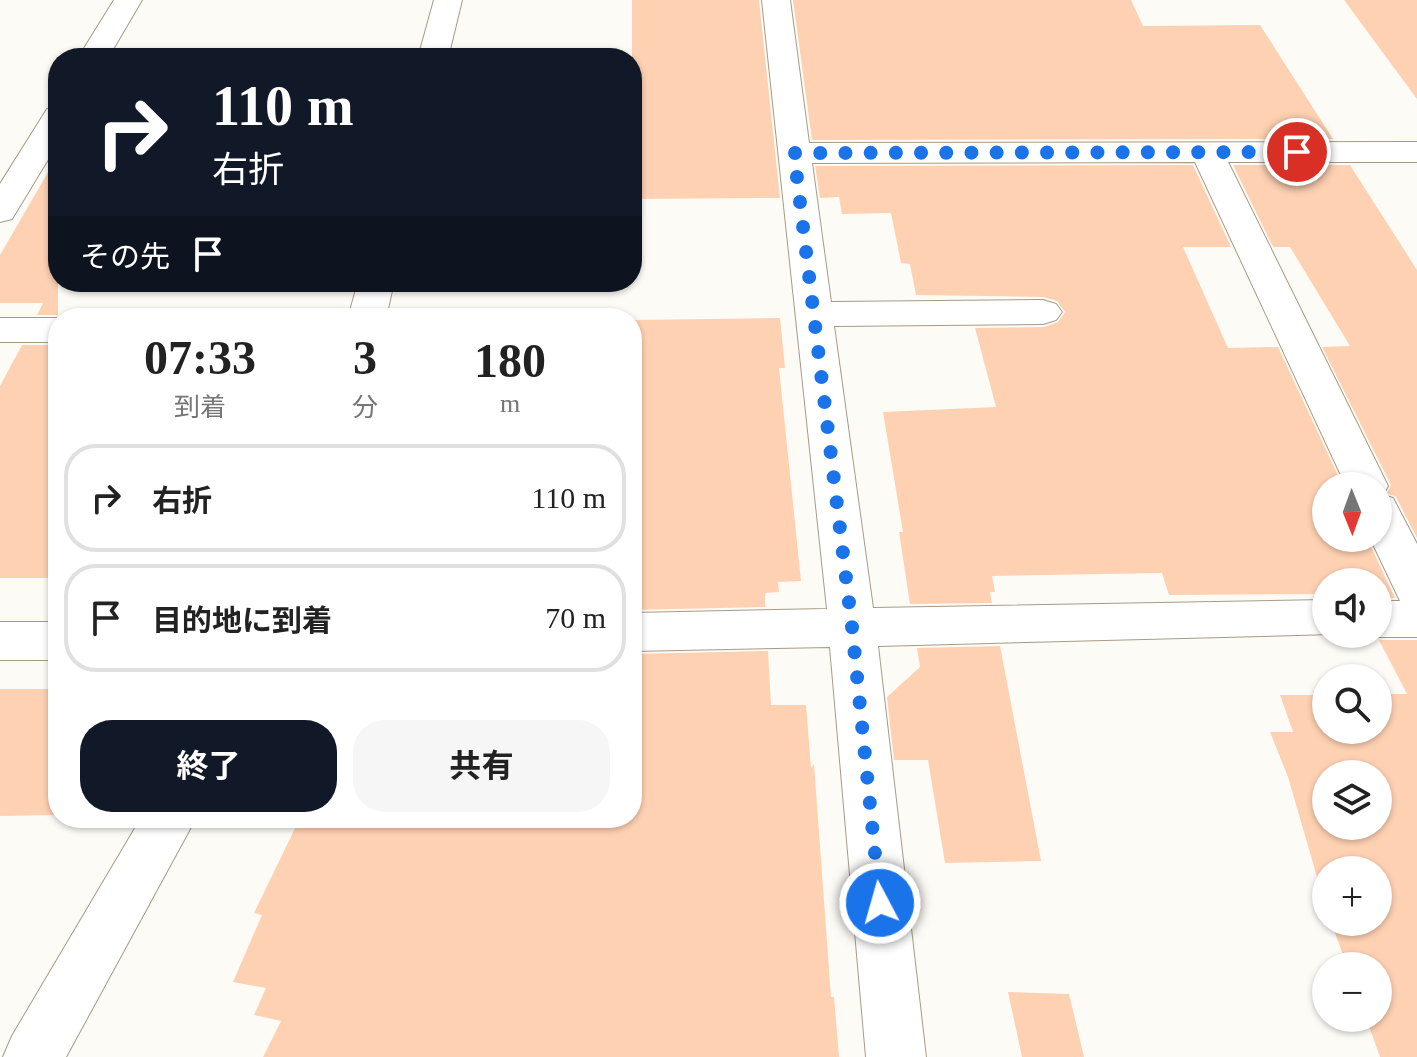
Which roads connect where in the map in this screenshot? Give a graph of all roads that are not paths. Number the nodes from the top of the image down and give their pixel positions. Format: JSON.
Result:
{"nodes":[{"id":1,"x":128,"y":0,"type":"edge"},
{"id":2,"x":448,"y":0,"type":"edge"},
{"id":3,"x":776,"y":0,"type":"edge"},
{"id":4,"x":99,"y":48,"type":"edge"},
{"id":5,"x":436,"y":48,"type":"edge"},
{"id":6,"x":48,"y":133,"type":"edge"},
{"id":7,"x":1207,"y":152,"type":"junction"},
{"id":8,"x":1417,"y":152,"type":"edge"},
{"id":9,"x":794,"y":153,"type":"junction"},
{"id":10,"x":0,"y":212,"type":"edge"},
{"id":11,"x":1043,"y":312,"type":"dead end"},
{"id":12,"x":814,"y":314,"type":"junction"},
{"id":13,"x":0,"y":330,"type":"edge"},
{"id":14,"x":48,"y":330,"type":"edge"},
{"id":15,"x":1360,"y":472,"type":"edge"},
{"id":16,"x":1392,"y":538,"type":"edge"},
{"id":17,"x":1417,"y":590,"type":"edge"},
{"id":18,"x":1312,"y":618,"type":"edge"},
{"id":19,"x":1392,"y":619,"type":"edge"},
{"id":20,"x":1417,"y":619,"type":"edge"},
{"id":21,"x":852,"y":627,"type":"junction"},
{"id":22,"x":642,"y":632,"type":"edge"},
{"id":23,"x":0,"y":641,"type":"edge"},
{"id":24,"x":48,"y":641,"type":"edge"},
{"id":25,"x":164,"y":828,"type":"edge"},
{"id":26,"x":33,"y":1057,"type":"edge"},
{"id":27,"x":896,"y":1057,"type":"edge"}],
"edges":[{"from":1,"to":4,"type":"street"},
{"from":2,"to":5,"type":"street"},
{"from":3,"to":9,"type":"street"},
{"from":6,"to":10,"type":"street"},
{"from":7,"to":8,"type":"street"},
{"from":7,"to":9,"type":"street"},
{"from":7,"to":15,"type":"street"},
{"from":9,"to":12,"type":"street"},
{"from":11,"to":12,"type":"street"},
{"from":12,"to":21,"type":"street"},
{"from":13,"to":14,"type":"street"},
{"from":16,"to":17,"type":"street"},
{"from":18,"to":21,"type":"street"},
{"from":19,"to":20,"type":"street"},
{"from":21,"to":22,"type":"street"},
{"from":21,"to":27,"type":"street"},
{"from":23,"to":24,"type":"street"},
{"from":25,"to":26,"type":"street"}]}
